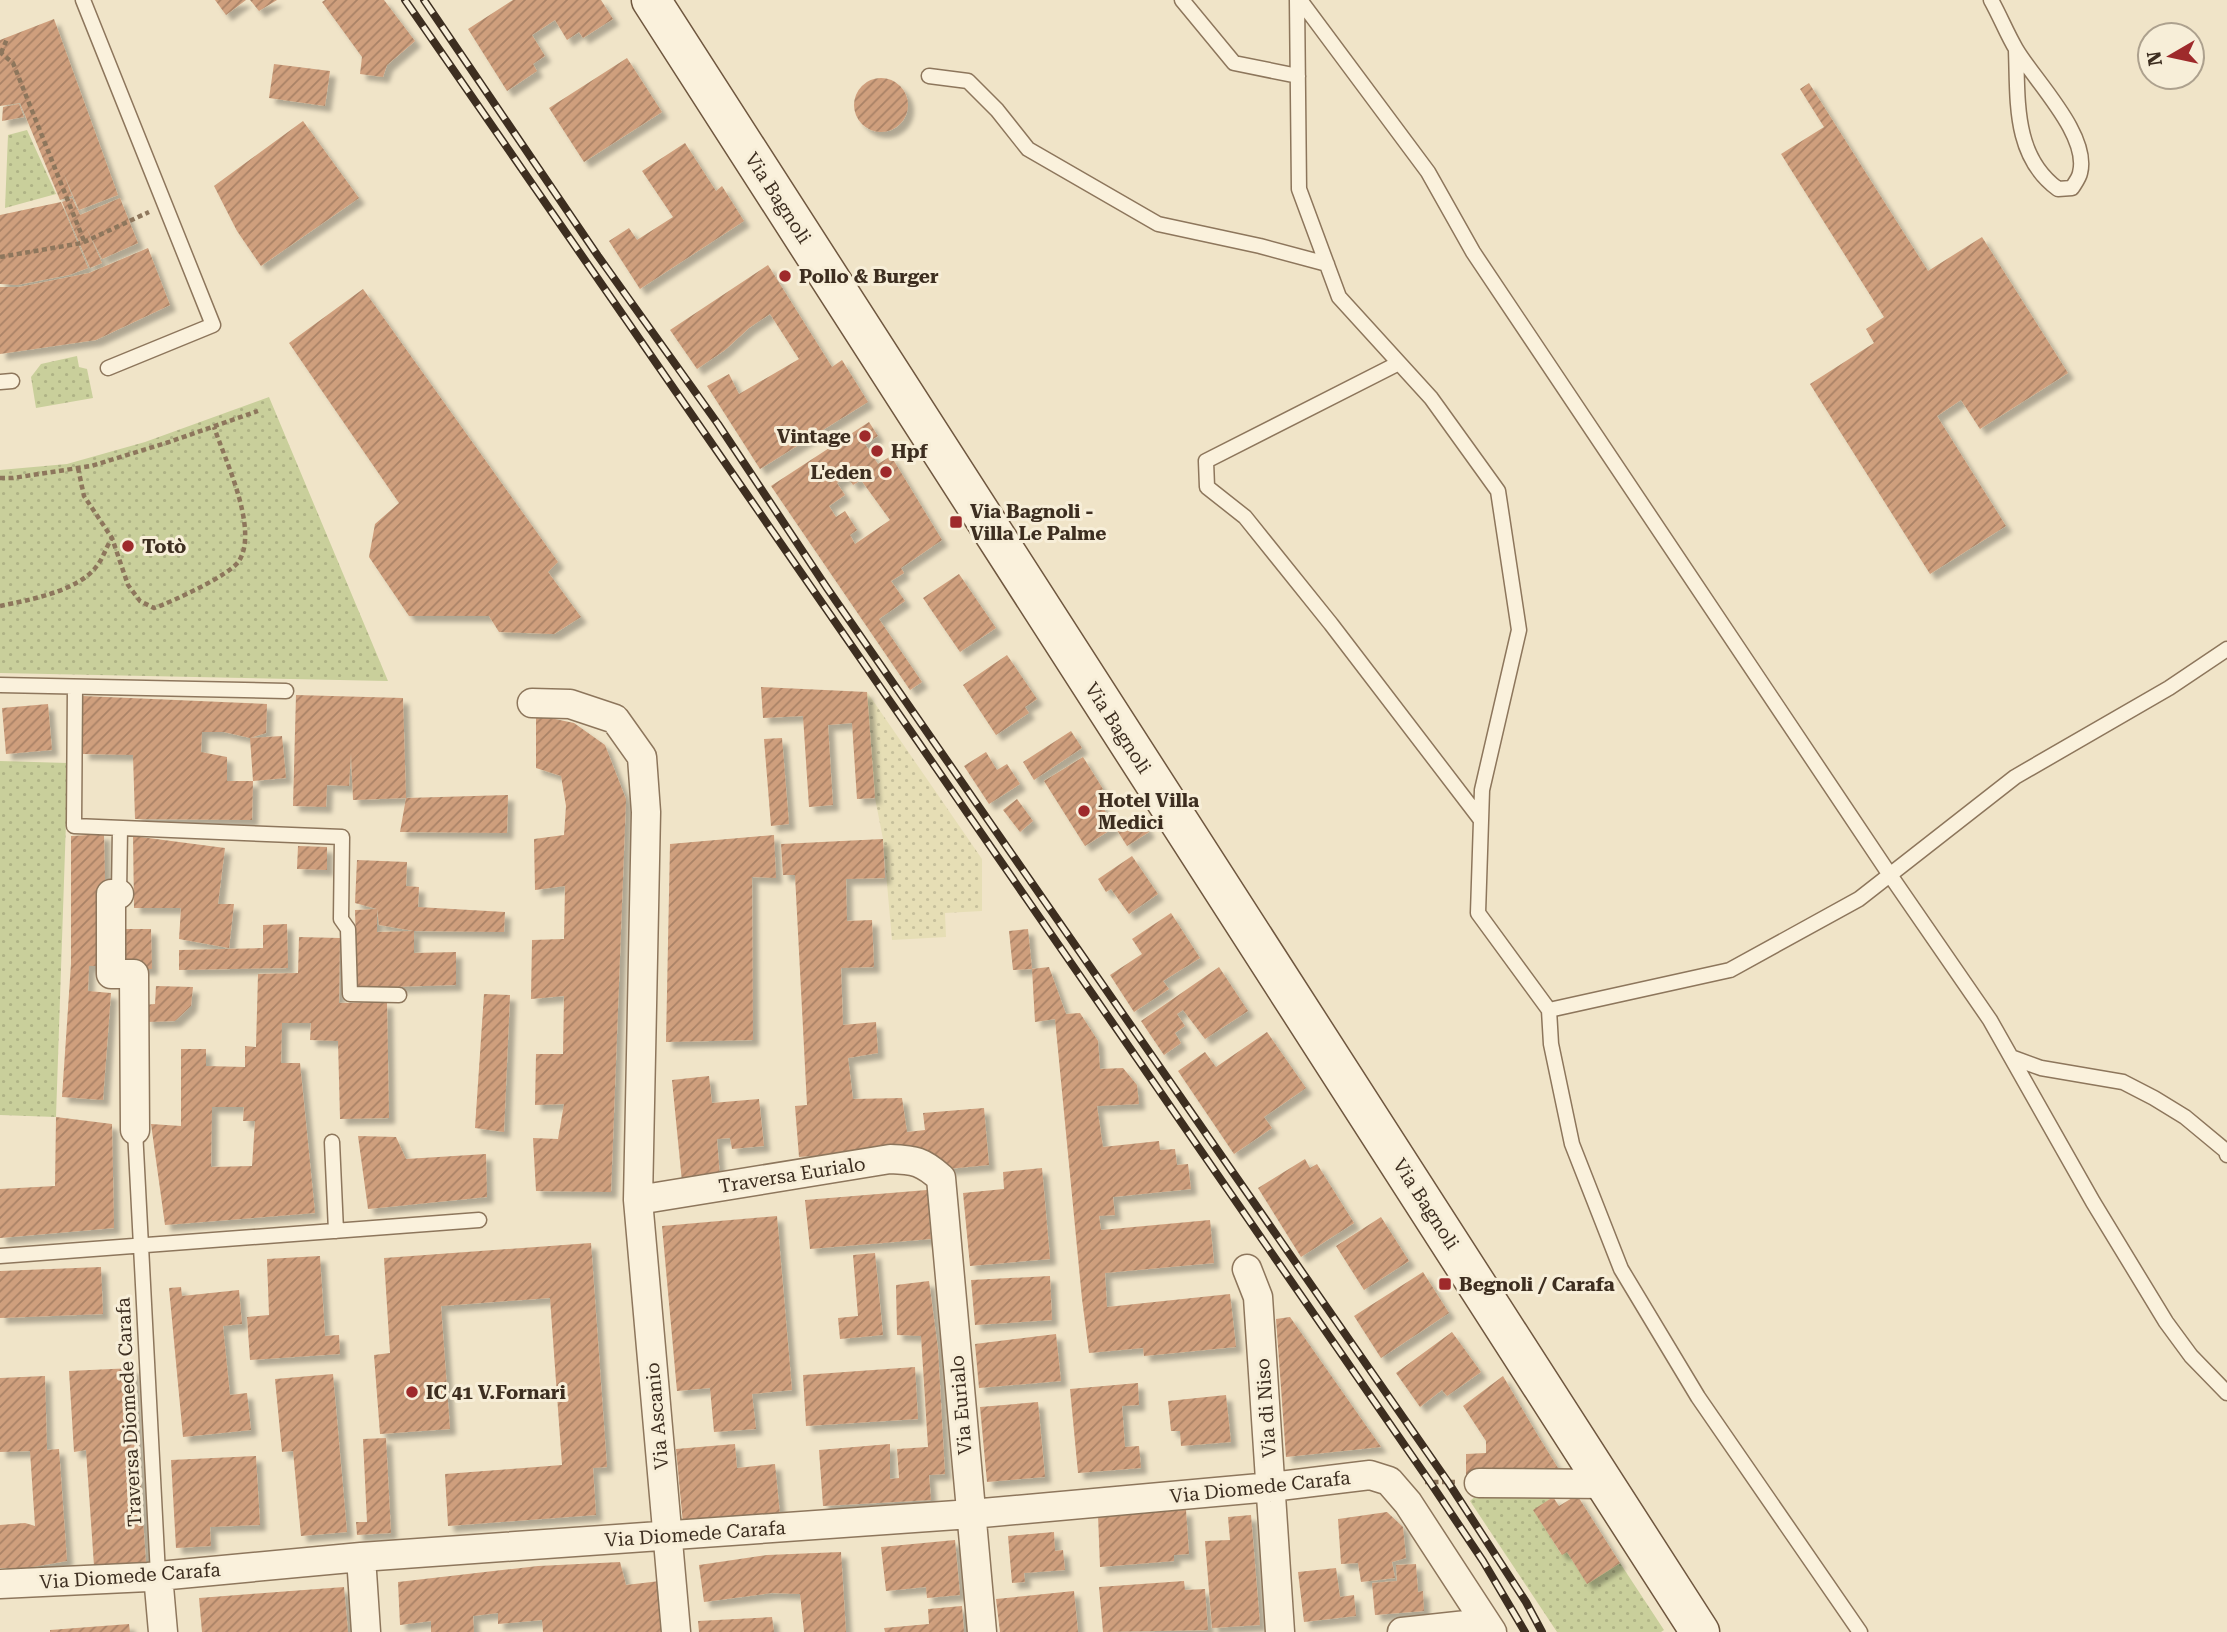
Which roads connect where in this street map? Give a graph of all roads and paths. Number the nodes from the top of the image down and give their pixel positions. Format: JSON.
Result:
{"nodes":[{"id":1,"x":83,"y":0,"type":"edge"},
{"id":2,"x":650,"y":0,"type":"edge"},
{"id":3,"x":1182,"y":0,"type":"edge"},
{"id":4,"x":1298,"y":0,"type":"edge"},
{"id":5,"x":1992,"y":0,"type":"edge"},
{"id":6,"x":7,"y":39,"type":"dead end"},
{"id":7,"x":2016,"y":50,"type":"junction"},
{"id":8,"x":0,"y":54,"type":"edge"},
{"id":9,"x":929,"y":76,"type":"dead end"},
{"id":10,"x":1298,"y":76,"type":"junction"},
{"id":11,"x":165,"y":204,"type":"junction"},
{"id":12,"x":85,"y":241,"type":"junction"},
{"id":13,"x":0,"y":257,"type":"edge"},
{"id":14,"x":1327,"y":264,"type":"junction"},
{"id":15,"x":1399,"y":363,"type":"junction"},
{"id":16,"x":108,"y":368,"type":"dead end"},
{"id":17,"x":258,"y":411,"type":"dead end"},
{"id":18,"x":214,"y":427,"type":"junction"},
{"id":19,"x":78,"y":468,"type":"junction"},
{"id":20,"x":0,"y":478,"type":"edge"},
{"id":21,"x":112,"y":538,"type":"junction"},
{"id":22,"x":0,"y":606,"type":"edge"},
{"id":23,"x":2227,"y":649,"type":"edge"},
{"id":24,"x":0,"y":685,"type":"edge"},
{"id":25,"x":75,"y":687,"type":"junction"},
{"id":26,"x":286,"y":691,"type":"dead end"},
{"id":27,"x":532,"y":703,"type":"dead end"},
{"id":28,"x":1481,"y":820,"type":"junction"},
{"id":29,"x":120,"y":828,"type":"junction"},
{"id":30,"x":1890,"y":875,"type":"junction"},
{"id":31,"x":119,"y":894,"type":"joint"},
{"id":32,"x":399,"y":995,"type":"dead end"},
{"id":33,"x":1549,"y":1010,"type":"junction"},
{"id":34,"x":2011,"y":1057,"type":"junction"},
{"id":35,"x":135,"y":1130,"type":"joint"},
{"id":36,"x":332,"y":1142,"type":"dead end"},
{"id":37,"x":2227,"y":1155,"type":"edge"},
{"id":38,"x":941,"y":1178,"type":"joint"},
{"id":39,"x":638,"y":1200,"type":"junction"},
{"id":40,"x":479,"y":1220,"type":"dead end"},
{"id":41,"x":336,"y":1231,"type":"junction"},
{"id":42,"x":139,"y":1246,"type":"junction"},
{"id":43,"x":0,"y":1256,"type":"edge"},
{"id":44,"x":1247,"y":1269,"type":"dead end"},
{"id":45,"x":2227,"y":1393,"type":"edge"},
{"id":46,"x":1389,"y":1481,"type":"junction"},
{"id":47,"x":1479,"y":1483,"type":"joint"},
{"id":48,"x":1607,"y":1484,"type":"junction"},
{"id":49,"x":1271,"y":1487,"type":"junction"},
{"id":50,"x":971,"y":1514,"type":"junction"},
{"id":51,"x":668,"y":1535,"type":"junction"},
{"id":52,"x":361,"y":1557,"type":"junction"},
{"id":53,"x":158,"y":1575,"type":"junction"},
{"id":54,"x":0,"y":1584,"type":"edge"},
{"id":55,"x":1488,"y":1628,"type":"edge"},
{"id":56,"x":163,"y":1632,"type":"edge"},
{"id":57,"x":366,"y":1632,"type":"edge"},
{"id":58,"x":677,"y":1632,"type":"edge"},
{"id":59,"x":982,"y":1632,"type":"edge"},
{"id":60,"x":1280,"y":1632,"type":"edge"},
{"id":61,"x":1402,"y":1632,"type":"edge"},
{"id":62,"x":1700,"y":1632,"type":"edge"},
{"id":63,"x":1860,"y":1632,"type":"edge"}],
"edges":[{"from":1,"to":11,"type":"lane"},
{"from":2,"to":48,"type":"street","name":"Via Bagnoli"},
{"from":3,"to":10,"type":"lane"},
{"from":4,"to":10,"type":"lane"},
{"from":4,"to":30,"type":"lane"},
{"from":5,"to":7,"type":"lane"},
{"from":6,"to":8,"type":"path"},
{"from":7,"to":7,"type":"lane"},
{"from":8,"to":12,"type":"path"},
{"from":9,"to":14,"type":"lane"},
{"from":10,"to":14,"type":"lane"},
{"from":11,"to":12,"type":"path"},
{"from":11,"to":16,"type":"lane"},
{"from":12,"to":13,"type":"path"},
{"from":14,"to":15,"type":"lane"},
{"from":15,"to":28,"type":"lane"},
{"from":15,"to":28,"type":"lane"},
{"from":17,"to":18,"type":"path"},
{"from":18,"to":19,"type":"path"},
{"from":18,"to":21,"type":"path"},
{"from":19,"to":20,"type":"path"},
{"from":19,"to":21,"type":"path"},
{"from":21,"to":22,"type":"path"},
{"from":23,"to":30,"type":"lane"},
{"from":24,"to":25,"type":"lane"},
{"from":25,"to":26,"type":"lane"},
{"from":25,"to":29,"type":"lane"},
{"from":27,"to":39,"type":"street","name":"Via Ascanio"},
{"from":28,"to":33,"type":"lane"},
{"from":29,"to":31,"type":"lane"},
{"from":29,"to":32,"type":"lane"},
{"from":30,"to":33,"type":"lane"},
{"from":30,"to":34,"type":"lane"},
{"from":31,"to":35,"type":"street"},
{"from":33,"to":63,"type":"lane"},
{"from":34,"to":37,"type":"lane"},
{"from":34,"to":45,"type":"lane"},
{"from":35,"to":42,"type":"lane","name":"Traversa Diomede Carafa"},
{"from":36,"to":41,"type":"lane"},
{"from":38,"to":39,"type":"street","name":"Traversa Eurialo"},
{"from":38,"to":50,"type":"street","name":"Via Eurialo"},
{"from":39,"to":51,"type":"street","name":"Via Ascanio"},
{"from":40,"to":41,"type":"lane"},
{"from":41,"to":42,"type":"lane"},
{"from":42,"to":43,"type":"lane"},
{"from":42,"to":53,"type":"lane","name":"Traversa Diomede Carafa"},
{"from":44,"to":49,"type":"street","name":"Via di Niso"},
{"from":46,"to":47,"type":"path"},
{"from":46,"to":49,"type":"street","name":"Via Diomede Carafa"},
{"from":46,"to":55,"type":"street"},
{"from":47,"to":48,"type":"street"},
{"from":48,"to":62,"type":"street","name":"Via Bagnoli"},
{"from":49,"to":50,"type":"street","name":"Via Diomede Carafa"},
{"from":49,"to":60,"type":"street","name":"Via di Niso"},
{"from":50,"to":51,"type":"street","name":"Via Diomede Carafa"},
{"from":50,"to":59,"type":"street","name":"Via Eurialo"},
{"from":51,"to":52,"type":"street","name":"Via Diomede Carafa"},
{"from":51,"to":58,"type":"street","name":"Via Ascanio"},
{"from":52,"to":53,"type":"street","name":"Via Diomede Carafa"},
{"from":52,"to":57,"type":"street"},
{"from":53,"to":54,"type":"street","name":"Via Diomede Carafa"},
{"from":53,"to":56,"type":"street"},
{"from":55,"to":61,"type":"street"}]}
